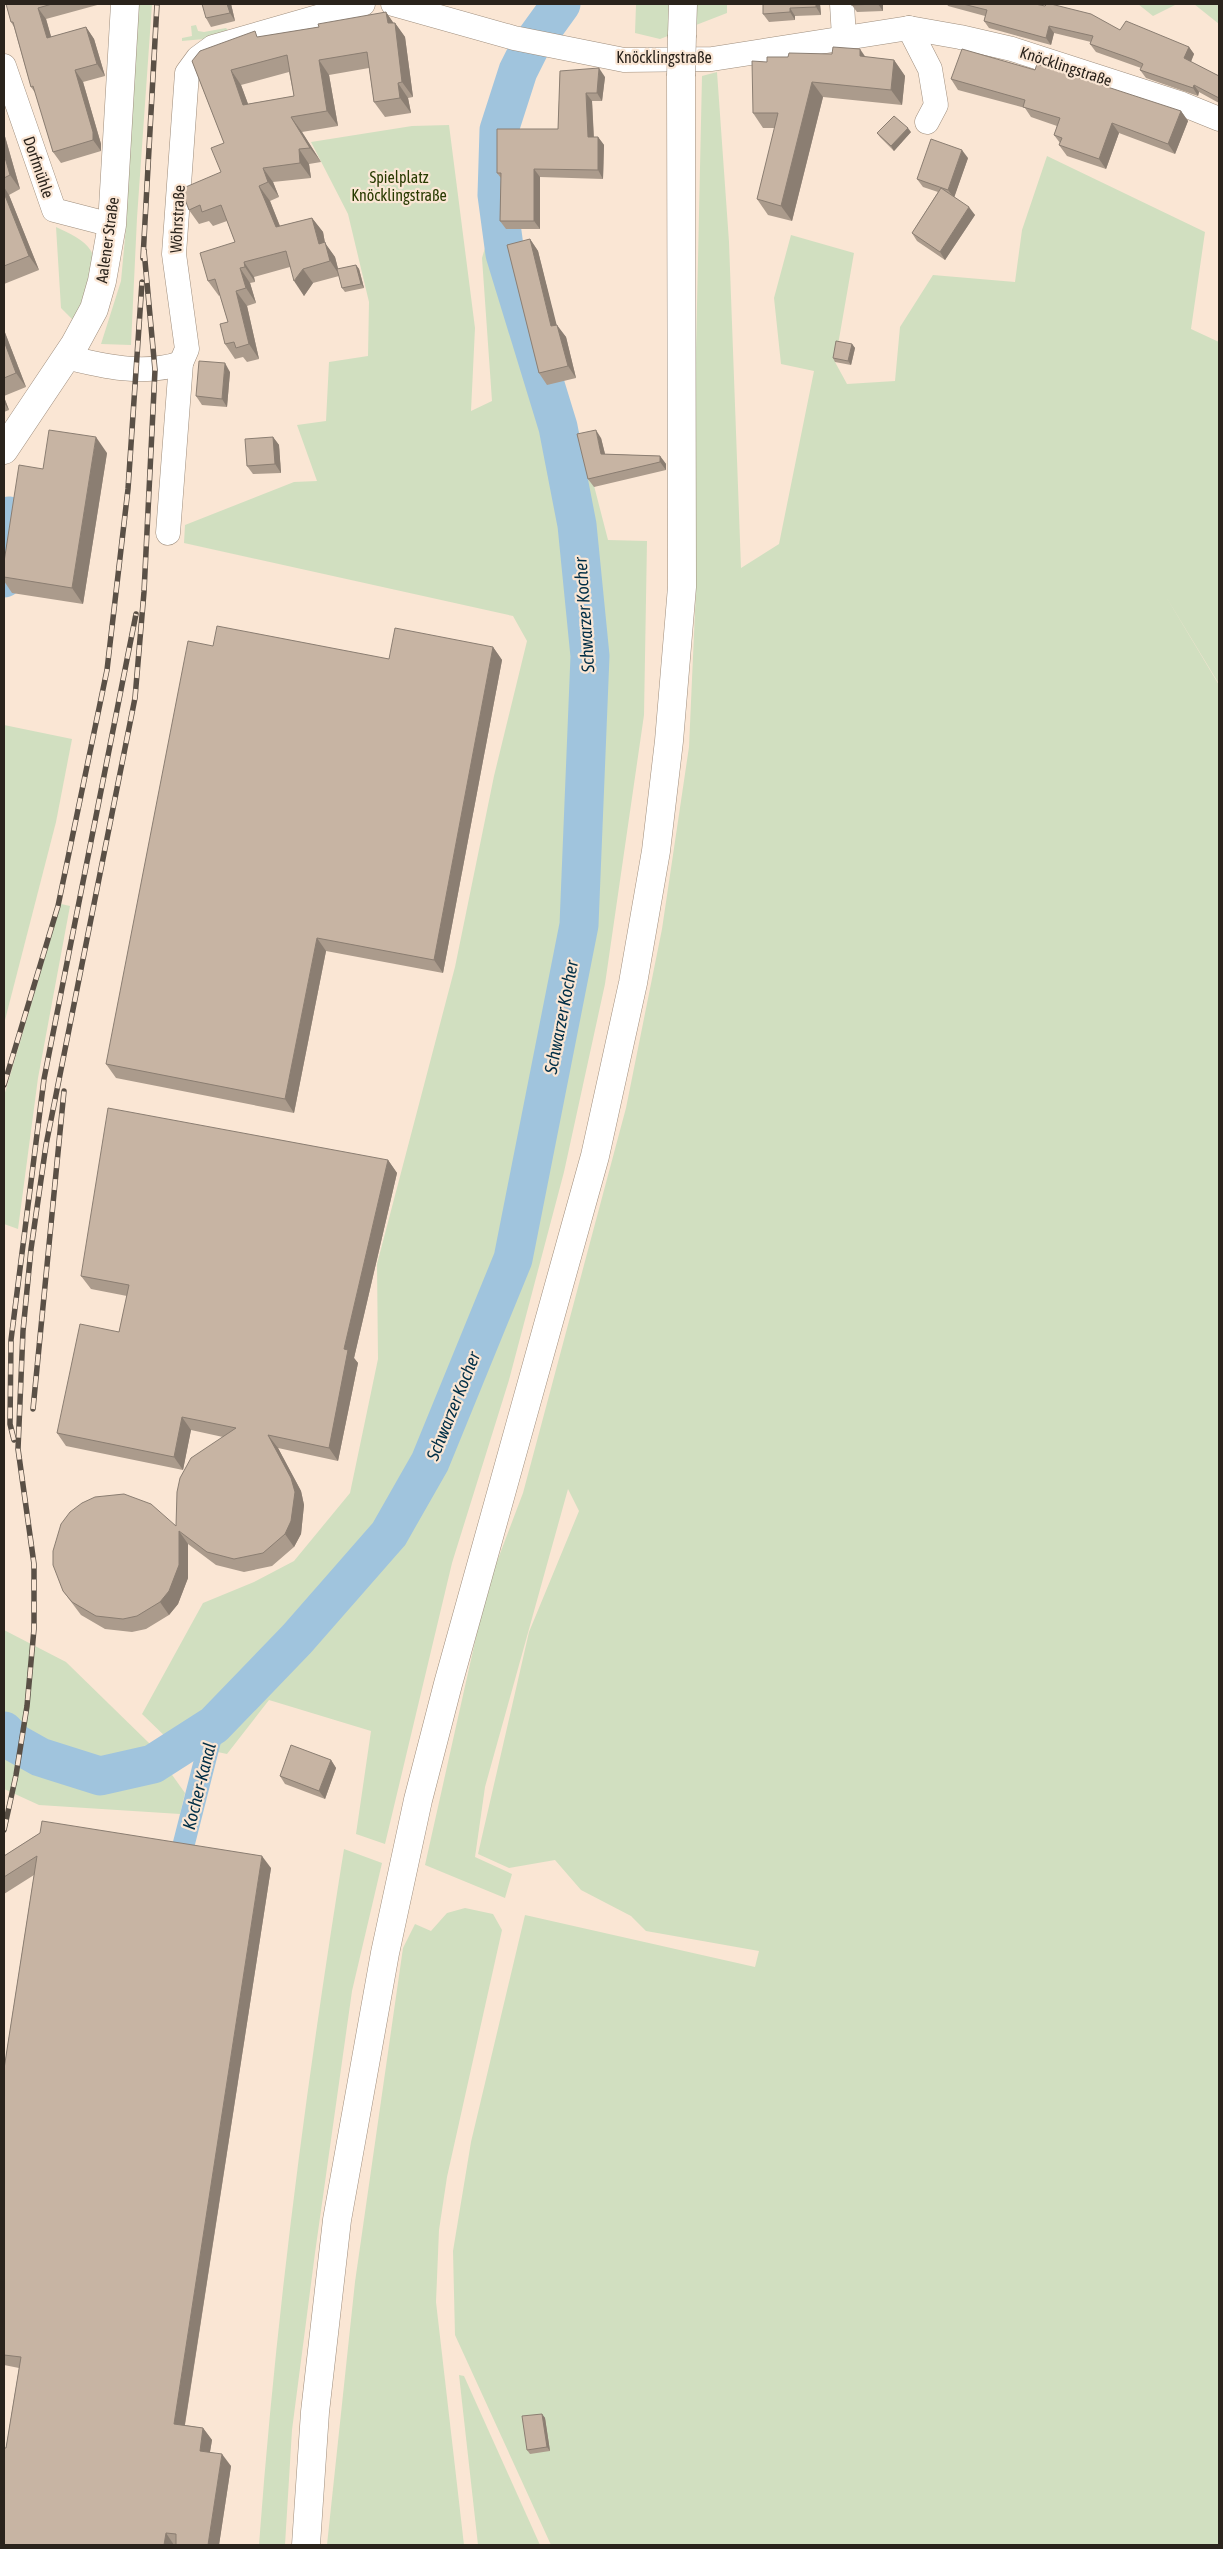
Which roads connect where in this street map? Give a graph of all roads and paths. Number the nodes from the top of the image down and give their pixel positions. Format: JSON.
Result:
{"nodes":[{"id":1,"x":125,"y":4,"type":"edge"},
{"id":2,"x":363,"y":4,"type":"edge"},
{"id":3,"x":393,"y":4,"type":"edge"},
{"id":4,"x":683,"y":4,"type":"edge"},
{"id":5,"x":842,"y":4,"type":"edge"},
{"id":6,"x":909,"y":28,"type":"junction"},
{"id":7,"x":844,"y":37,"type":"junction"},
{"id":8,"x":4,"y":66,"type":"edge"},
{"id":9,"x":1219,"y":119,"type":"edge"},
{"id":10,"x":927,"y":122,"type":"dead end"},
{"id":11,"x":112,"y":225,"type":"junction"},
{"id":12,"x":66,"y":357,"type":"junction"},
{"id":13,"x":181,"y":363,"type":"junction"},
{"id":14,"x":4,"y":450,"type":"edge"},
{"id":15,"x":168,"y":533,"type":"dead end"},
{"id":16,"x":306,"y":2545,"type":"edge"}],
"edges":[{"from":1,"to":11,"type":"main road","name":"Aalener Straße"},
{"from":2,"to":13,"type":"street","name":"Wöhrstraße"},
{"from":3,"to":7,"type":"street","name":"Knöcklingstraße"},
{"from":4,"to":16,"type":"main road","bridge":true},
{"from":5,"to":7,"type":"street"},
{"from":6,"to":7,"type":"street","name":"Knöcklingstraße"},
{"from":6,"to":9,"type":"street","name":"Knöcklingstraße"},
{"from":6,"to":10,"type":"street"},
{"from":8,"to":11,"type":"street","name":"Dorfmühle"},
{"from":11,"to":12,"type":"main road","name":"Aalener Straße"},
{"from":12,"to":13,"type":"street"},
{"from":12,"to":14,"type":"main road","name":"Aalener Straße"},
{"from":13,"to":15,"type":"street","name":"Wöhrstraße"}]}
